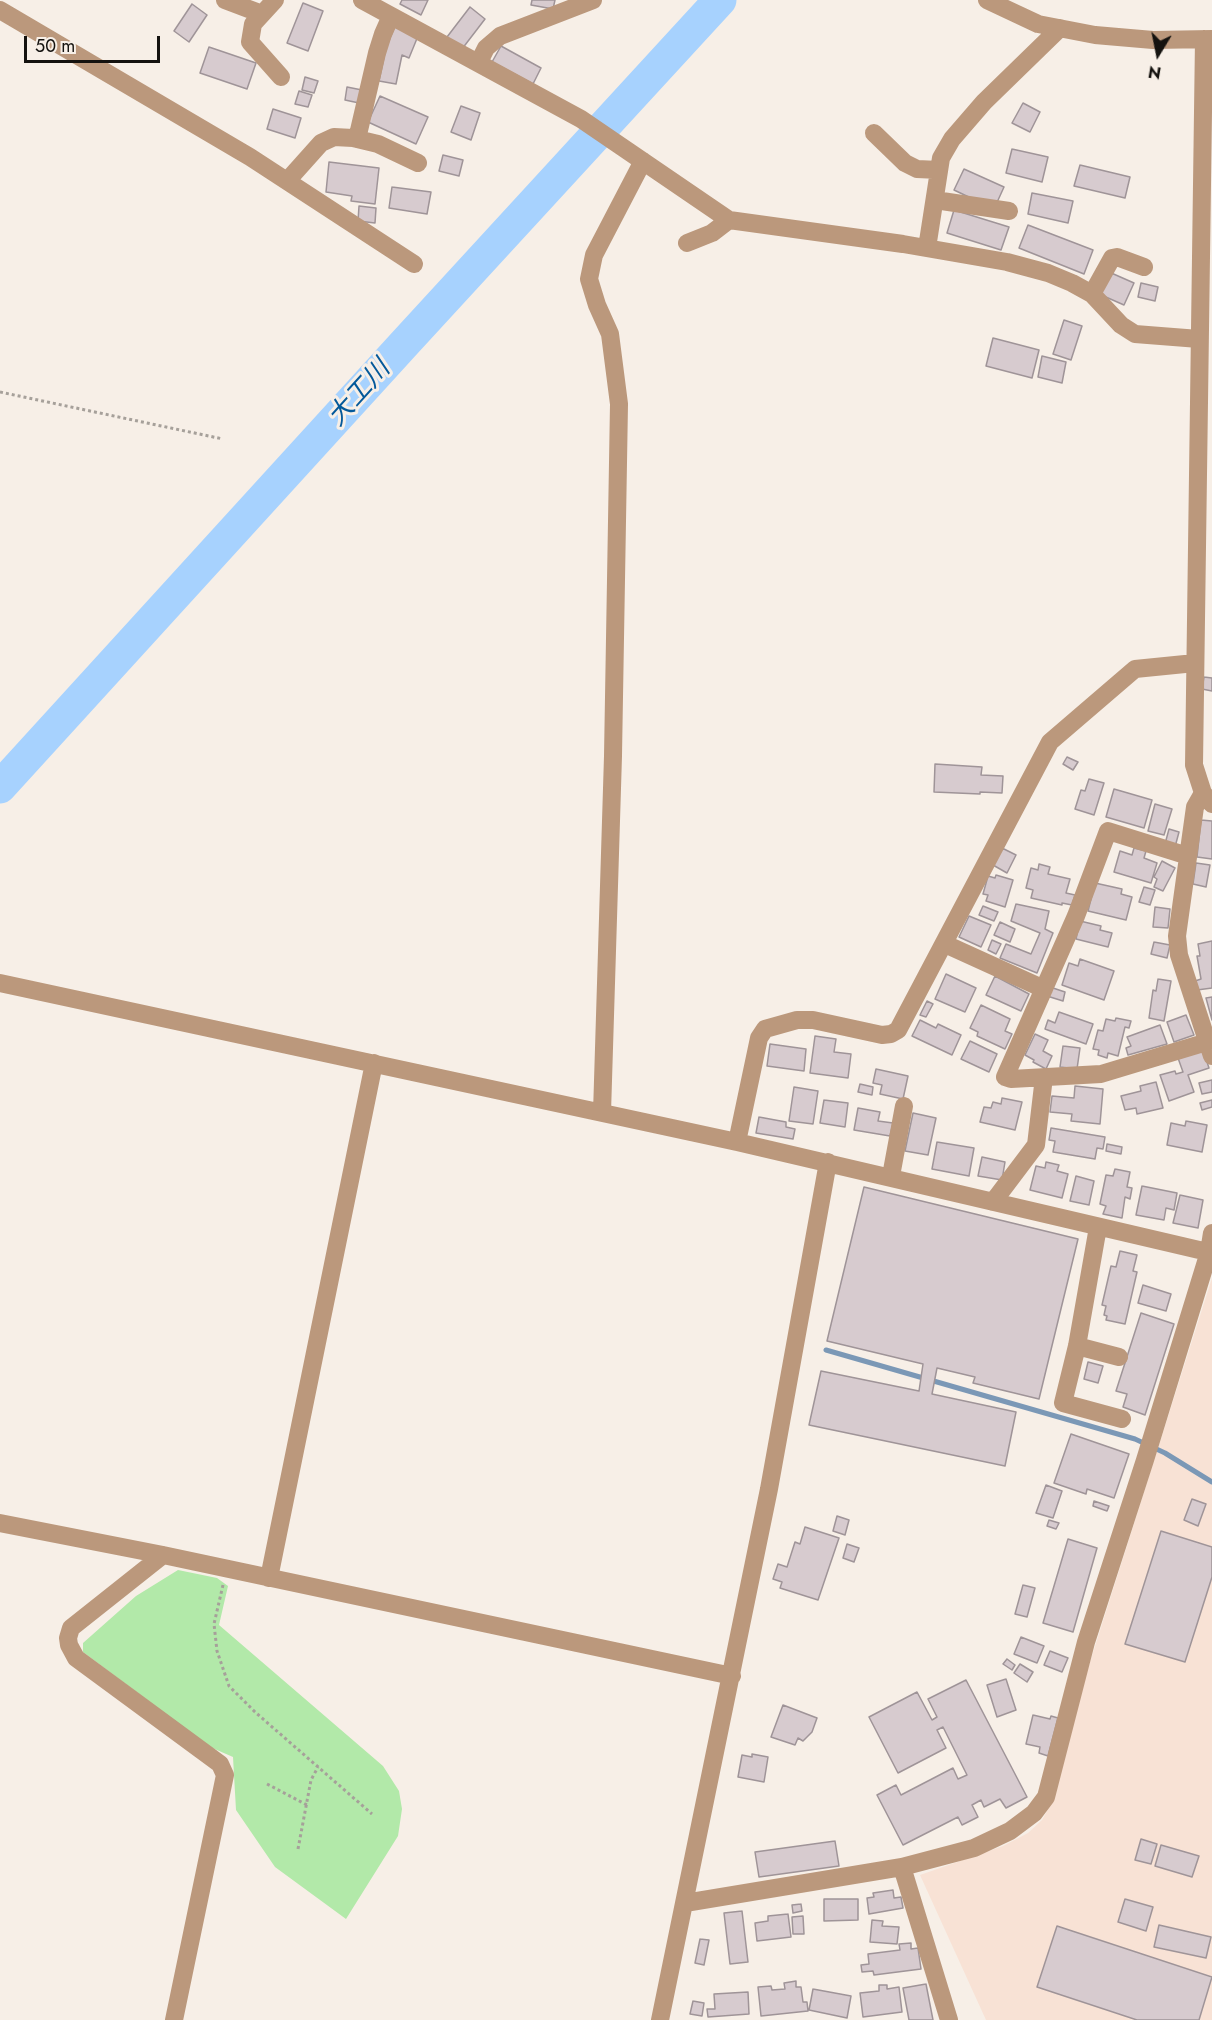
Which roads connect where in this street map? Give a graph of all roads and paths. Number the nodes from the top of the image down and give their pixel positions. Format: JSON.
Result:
{"nodes":[{"id":1,"x":225,"y":0,"type":"edge"},
{"id":2,"x":275,"y":0,"type":"edge"},
{"id":3,"x":362,"y":0,"type":"edge"},
{"id":4,"x":593,"y":0,"type":"edge"},
{"id":5,"x":987,"y":0,"type":"edge"},
{"id":6,"x":0,"y":10,"type":"edge"},
{"id":7,"x":262,"y":14,"type":"junction"},
{"id":8,"x":391,"y":15,"type":"junction"},
{"id":9,"x":1060,"y":28,"type":"junction"},
{"id":10,"x":1208,"y":39,"type":"edge"},
{"id":11,"x":479,"y":62,"type":"junction"},
{"id":12,"x":281,"y":77,"type":"dead end"},
{"id":13,"x":874,"y":133,"type":"dead end"},
{"id":14,"x":357,"y":139,"type":"junction"},
{"id":15,"x":644,"y":161,"type":"junction"},
{"id":16,"x":418,"y":163,"type":"dead end"},
{"id":17,"x":939,"y":170,"type":"junction"},
{"id":18,"x":287,"y":181,"type":"junction"},
{"id":19,"x":936,"y":200,"type":"junction"},
{"id":20,"x":1009,"y":211,"type":"dead end"},
{"id":21,"x":729,"y":220,"type":"junction"},
{"id":22,"x":687,"y":243,"type":"dead end"},
{"id":23,"x":927,"y":248,"type":"junction"},
{"id":24,"x":414,"y":264,"type":"dead end"},
{"id":25,"x":1144,"y":267,"type":"dead end"},
{"id":26,"x":1092,"y":294,"type":"junction"},
{"id":27,"x":1199,"y":339,"type":"junction"},
{"id":28,"x":0,"y":392,"type":"edge"},
{"id":29,"x":223,"y":439,"type":"dead end"},
{"id":30,"x":1204,"y":618,"type":"edge"},
{"id":31,"x":1195,"y":663,"type":"junction"},
{"id":32,"x":1208,"y":799,"type":"edge"},
{"id":33,"x":1188,"y":856,"type":"junction"},
{"id":34,"x":945,"y":944,"type":"junction"},
{"id":35,"x":0,"y":983,"type":"edge"},
{"id":36,"x":1044,"y":989,"type":"junction"},
{"id":37,"x":1210,"y":1049,"type":"edge"},
{"id":38,"x":374,"y":1063,"type":"junction"},
{"id":39,"x":1044,"y":1077,"type":"junction"},
{"id":40,"x":904,"y":1106,"type":"dead end"},
{"id":41,"x":602,"y":1113,"type":"junction"},
{"id":42,"x":737,"y":1142,"type":"junction"},
{"id":43,"x":828,"y":1162,"type":"junction"},
{"id":44,"x":891,"y":1176,"type":"junction"},
{"id":45,"x":993,"y":1202,"type":"junction"},
{"id":46,"x":1098,"y":1227,"type":"junction"},
{"id":47,"x":1212,"y":1233,"type":"edge"},
{"id":48,"x":1210,"y":1252,"type":"edge"},
{"id":49,"x":1077,"y":1346,"type":"junction"},
{"id":50,"x":1119,"y":1357,"type":"dead end"},
{"id":51,"x":1122,"y":1419,"type":"dead end"},
{"id":52,"x":0,"y":1523,"type":"edge"},
{"id":53,"x":163,"y":1555,"type":"junction"},
{"id":54,"x":227,"y":1569,"type":"junction"},
{"id":55,"x":269,"y":1578,"type":"junction"},
{"id":56,"x":732,"y":1676,"type":"junction"},
{"id":57,"x":318,"y":1767,"type":"junction"},
{"id":58,"x":267,"y":1784,"type":"dead end"},
{"id":59,"x":307,"y":1804,"type":"junction"},
{"id":60,"x":372,"y":1815,"type":"dead end"},
{"id":61,"x":298,"y":1849,"type":"dead end"},
{"id":62,"x":902,"y":1867,"type":"junction"},
{"id":63,"x":685,"y":1903,"type":"junction"},
{"id":64,"x":174,"y":2020,"type":"edge"},
{"id":65,"x":660,"y":2020,"type":"edge"},
{"id":66,"x":949,"y":2020,"type":"edge"}],
"edges":[{"from":1,"to":7,"type":"street"},
{"from":2,"to":7,"type":"street"},
{"from":3,"to":8,"type":"street"},
{"from":4,"to":11,"type":"street"},
{"from":5,"to":9,"type":"street"},
{"from":6,"to":18,"type":"street"},
{"from":7,"to":12,"type":"street"},
{"from":8,"to":11,"type":"street"},
{"from":8,"to":14,"type":"street"},
{"from":9,"to":10,"type":"street"},
{"from":9,"to":17,"type":"street"},
{"from":10,"to":27,"type":"street"},
{"from":11,"to":15,"type":"street"},
{"from":13,"to":17,"type":"street"},
{"from":14,"to":16,"type":"street"},
{"from":14,"to":18,"type":"street"},
{"from":15,"to":21,"type":"street"},
{"from":15,"to":41,"type":"street"},
{"from":17,"to":19,"type":"street"},
{"from":18,"to":24,"type":"street"},
{"from":19,"to":20,"type":"street"},
{"from":19,"to":23,"type":"street"},
{"from":21,"to":22,"type":"street"},
{"from":21,"to":23,"type":"street"},
{"from":23,"to":26,"type":"street"},
{"from":25,"to":26,"type":"street"},
{"from":26,"to":27,"type":"street"},
{"from":27,"to":30,"type":"street"},
{"from":28,"to":29,"type":"path"},
{"from":30,"to":31,"type":"street"},
{"from":31,"to":32,"type":"street"},
{"from":31,"to":34,"type":"street"},
{"from":32,"to":33,"type":"street"},
{"from":33,"to":36,"type":"street"},
{"from":33,"to":37,"type":"street"},
{"from":34,"to":36,"type":"street"},
{"from":34,"to":42,"type":"street"},
{"from":35,"to":38,"type":"street"},
{"from":36,"to":39,"type":"street"},
{"from":37,"to":39,"type":"street"},
{"from":38,"to":41,"type":"street"},
{"from":38,"to":55,"type":"street"},
{"from":39,"to":45,"type":"street"},
{"from":40,"to":44,"type":"street"},
{"from":41,"to":42,"type":"street"},
{"from":42,"to":43,"type":"street"},
{"from":43,"to":44,"type":"street"},
{"from":43,"to":56,"type":"street"},
{"from":44,"to":45,"type":"street"},
{"from":45,"to":46,"type":"street"},
{"from":46,"to":48,"type":"street"},
{"from":46,"to":49,"type":"street"},
{"from":47,"to":48,"type":"street"},
{"from":48,"to":62,"type":"street"},
{"from":49,"to":50,"type":"street"},
{"from":49,"to":51,"type":"street"},
{"from":52,"to":53,"type":"street"},
{"from":53,"to":54,"type":"street"},
{"from":53,"to":64,"type":"street"},
{"from":54,"to":55,"type":"street"},
{"from":54,"to":57,"type":"path"},
{"from":55,"to":56,"type":"street"},
{"from":56,"to":63,"type":"street"},
{"from":57,"to":59,"type":"path"},
{"from":57,"to":60,"type":"path"},
{"from":58,"to":59,"type":"path"},
{"from":59,"to":61,"type":"path"},
{"from":62,"to":63,"type":"street"},
{"from":62,"to":66,"type":"street"},
{"from":63,"to":65,"type":"street"}]}
